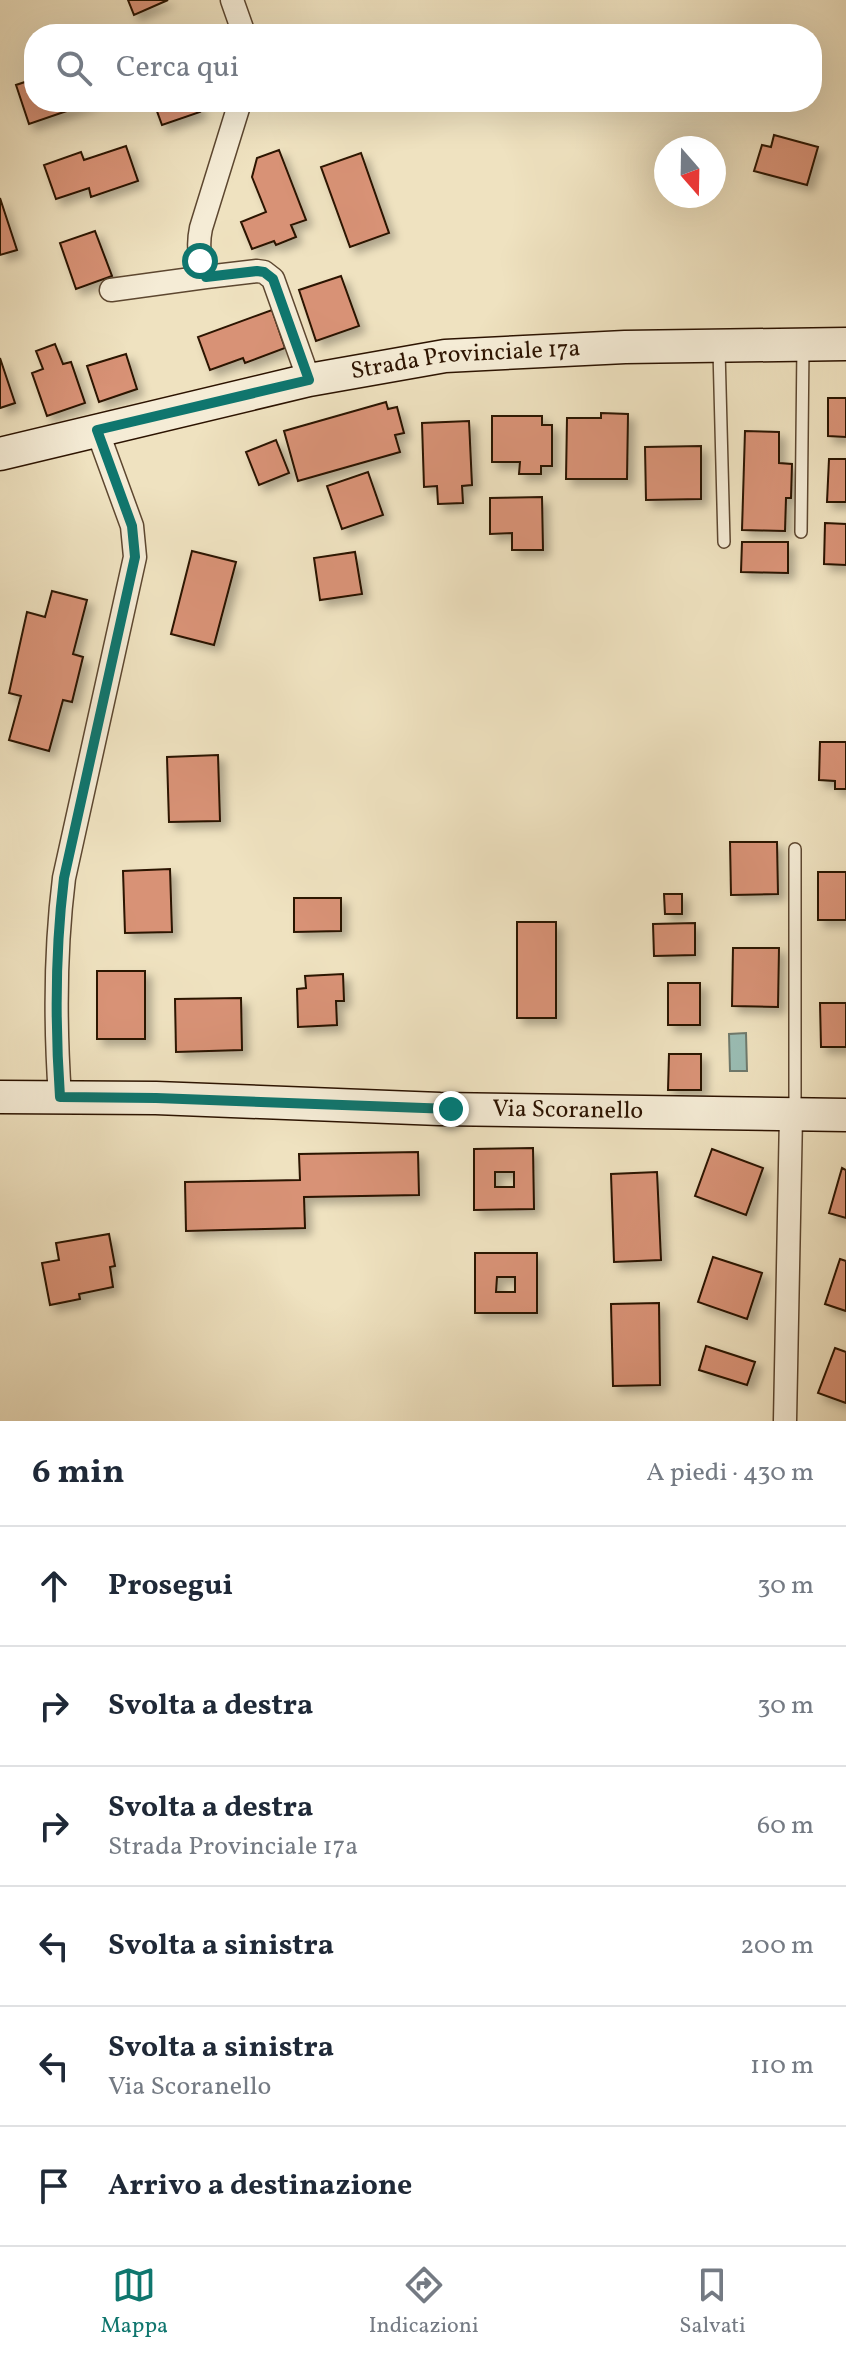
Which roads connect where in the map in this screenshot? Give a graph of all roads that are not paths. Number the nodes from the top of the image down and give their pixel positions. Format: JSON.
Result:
{"nodes":[{"id":1,"x":232,"y":0,"type":"edge"},
{"id":2,"x":240,"y":24,"type":"edge"},
{"id":3,"x":237,"y":112,"type":"edge"},
{"id":4,"x":206,"y":277,"type":"junction"},
{"id":5,"x":111,"y":290,"type":"dead end"},
{"id":6,"x":846,"y":344,"type":"edge"},
{"id":7,"x":719,"y":345,"type":"junction"},
{"id":8,"x":803,"y":345,"type":"junction"},
{"id":9,"x":309,"y":380,"type":"junction"},
{"id":10,"x":97,"y":430,"type":"junction"},
{"id":11,"x":0,"y":454,"type":"edge"},
{"id":12,"x":801,"y":532,"type":"dead end"},
{"id":13,"x":724,"y":542,"type":"dead end"},
{"id":14,"x":795,"y":849,"type":"dead end"},
{"id":15,"x":0,"y":1097,"type":"edge"},
{"id":16,"x":60,"y":1097,"type":"junction"},
{"id":17,"x":793,"y":1115,"type":"junction"},
{"id":18,"x":846,"y":1115,"type":"edge"},
{"id":19,"x":785,"y":1421,"type":"edge"}],
"edges":[{"from":1,"to":2,"type":"street"},
{"from":3,"to":4,"type":"street"},
{"from":4,"to":5,"type":"street"},
{"from":4,"to":9,"type":"street"},
{"from":6,"to":8,"type":"main road","name":"Strada Provinciale 17a"},
{"from":7,"to":8,"type":"main road","name":"Strada Provinciale 17a"},
{"from":7,"to":9,"type":"main road","name":"Strada Provinciale 17a"},
{"from":7,"to":13,"type":"lane"},
{"from":8,"to":12,"type":"lane"},
{"from":9,"to":10,"type":"main road","name":"Strada Provinciale 17a"},
{"from":10,"to":11,"type":"main road","name":"Strada Provinciale 17a"},
{"from":10,"to":16,"type":"street"},
{"from":14,"to":17,"type":"lane"},
{"from":15,"to":16,"type":"main road","name":"Via Scoranello"},
{"from":16,"to":17,"type":"main road","name":"Via Scoranello"},
{"from":17,"to":18,"type":"main road","name":"Via Scoranello"},
{"from":17,"to":19,"type":"street"}]}
